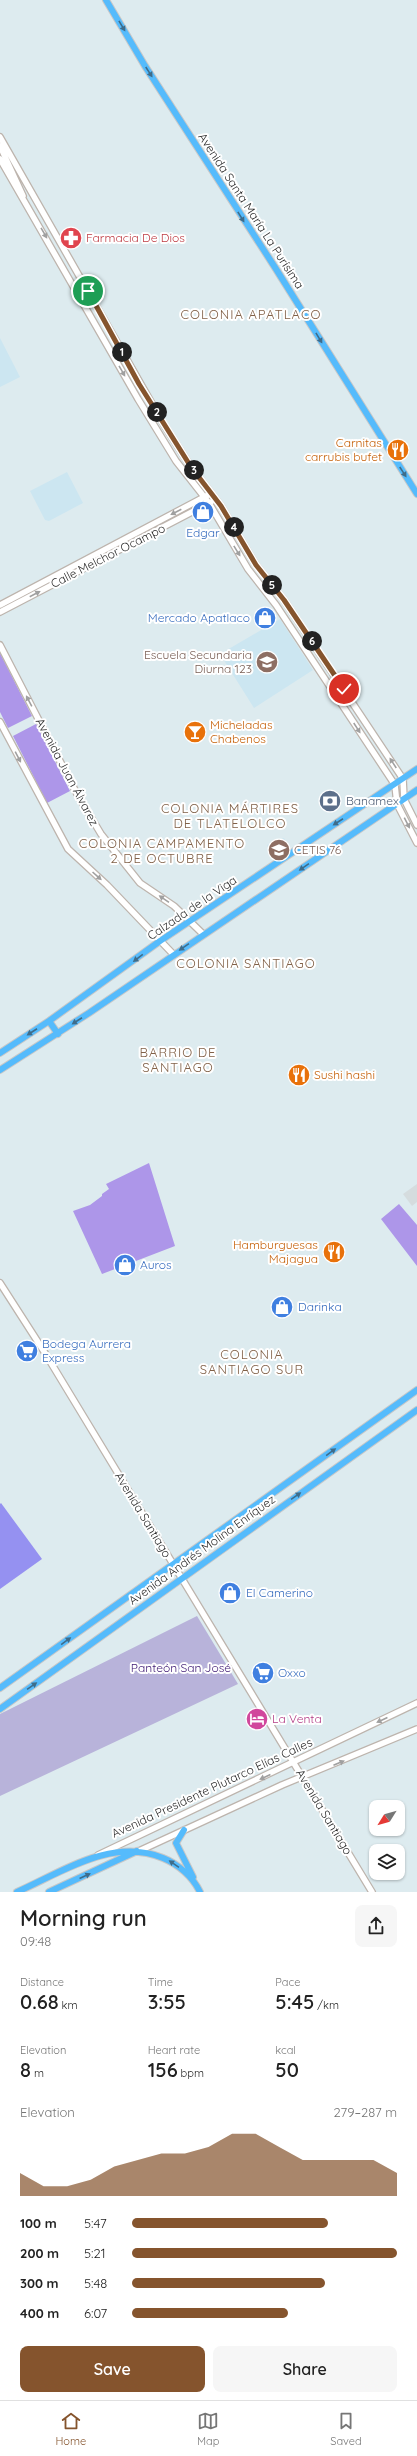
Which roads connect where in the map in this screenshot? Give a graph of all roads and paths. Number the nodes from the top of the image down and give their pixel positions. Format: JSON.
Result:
{"nodes":[{"id":1,"x":106,"y":0,"type":"edge"},
{"id":2,"x":0,"y":137,"type":"edge"},
{"id":3,"x":0,"y":146,"type":"edge"},
{"id":4,"x":4,"y":154,"type":"junction"},
{"id":5,"x":0,"y":159,"type":"edge"},
{"id":6,"x":31,"y":192,"type":"junction"},
{"id":7,"x":24,"y":200,"type":"junction"},
{"id":8,"x":210,"y":494,"type":"junction"},
{"id":9,"x":417,"y":494,"type":"edge"},
{"id":10,"x":203,"y":498,"type":"junction"},
{"id":11,"x":215,"y":499,"type":"junction"},
{"id":12,"x":209,"y":503,"type":"junction"},
{"id":13,"x":0,"y":605,"type":"edge"},
{"id":14,"x":0,"y":612,"type":"edge"},
{"id":15,"x":0,"y":645,"type":"edge"},
{"id":16,"x":0,"y":722,"type":"edge"},
{"id":17,"x":417,"y":769,"type":"edge"},
{"id":18,"x":403,"y":779,"type":"junction"},
{"id":19,"x":395,"y":785,"type":"junction"},
{"id":20,"x":417,"y":790,"type":"edge"},
{"id":21,"x":404,"y":799,"type":"junction"},
{"id":22,"x":397,"y":804,"type":"junction"},
{"id":23,"x":417,"y":825,"type":"edge"},
{"id":24,"x":417,"y":843,"type":"edge"},
{"id":25,"x":190,"y":922,"type":"junction"},
{"id":26,"x":203,"y":934,"type":"junction"},
{"id":27,"x":160,"y":941,"type":"junction"},
{"id":28,"x":173,"y":954,"type":"junction"},
{"id":29,"x":49,"y":1021,"type":"junction"},
{"id":30,"x":58,"y":1034,"type":"junction"},
{"id":31,"x":0,"y":1053,"type":"edge"},
{"id":32,"x":0,"y":1070,"type":"edge"},
{"id":33,"x":0,"y":1283,"type":"edge"},
{"id":34,"x":417,"y":1390,"type":"edge"},
{"id":35,"x":417,"y":1406,"type":"edge"},
{"id":36,"x":417,"y":1410,"type":"edge"},
{"id":37,"x":400,"y":1422,"type":"junction"},
{"id":38,"x":173,"y":1564,"type":"junction"},
{"id":39,"x":182,"y":1579,"type":"junction"},
{"id":40,"x":0,"y":1688,"type":"edge"},
{"id":41,"x":417,"y":1704,"type":"edge"},
{"id":42,"x":0,"y":1709,"type":"edge"},
{"id":43,"x":417,"y":1728,"type":"edge"},
{"id":44,"x":295,"y":1763,"type":"junction"},
{"id":45,"x":303,"y":1778,"type":"junction"},
{"id":46,"x":184,"y":1830,"type":"junction"},
{"id":47,"x":139,"y":1851,"type":"junction"},
{"id":48,"x":92,"y":1858,"type":"junction"},
{"id":49,"x":199,"y":1890,"type":"edge"},
{"id":50,"x":17,"y":1892,"type":"edge"},
{"id":51,"x":49,"y":1892,"type":"edge"},
{"id":52,"x":372,"y":1892,"type":"edge"}],
"edges":[{"from":1,"to":9,"type":"main road","name":"Avenida Santa María La Purísima","one_way":true},
{"from":2,"to":6,"type":"street"},
{"from":3,"to":4,"type":"street"},
{"from":4,"to":6,"type":"street"},
{"from":4,"to":7,"type":"street"},
{"from":5,"to":7,"type":"street"},
{"from":6,"to":8,"type":"street"},
{"from":7,"to":10,"type":"street","one_way":true},
{"from":8,"to":10,"type":"street","name":"Calle Melchor Ocampo"},
{"from":8,"to":11,"type":"street"},
{"from":10,"to":12,"type":"street"},
{"from":10,"to":13,"type":"street","name":"Calle Melchor Ocampo","one_way":true},
{"from":11,"to":12,"type":"street","name":"Calle Melchor Ocampo"},
{"from":18,"to":11,"type":"street","one_way":true},
{"from":14,"to":12,"type":"street","name":"Calle Melchor Ocampo","one_way":true},
{"from":12,"to":19,"type":"street","one_way":true},
{"from":25,"to":15,"type":"street","name":"Avenida Juan Álvarez","one_way":true},
{"from":16,"to":27,"type":"street","one_way":true},
{"from":17,"to":18,"type":"main road","name":"Calzada de la Viga"},
{"from":18,"to":19,"type":"main road","name":"Calzada de la Viga"},
{"from":18,"to":21,"type":"street"},
{"from":19,"to":22,"type":"street"},
{"from":19,"to":25,"type":"main road","name":"Calzada de la Viga","one_way":true},
{"from":20,"to":21,"type":"main road"},
{"from":21,"to":22,"type":"main road"},
{"from":21,"to":23,"type":"street"},
{"from":22,"to":24,"type":"street","one_way":true},
{"from":22,"to":26,"type":"main road","one_way":true},
{"from":25,"to":26,"type":"street","name":"Avenida Juan Álvarez"},
{"from":25,"to":27,"type":"main road","name":"Calzada de la Viga"},
{"from":26,"to":28,"type":"main road","one_way":true},
{"from":27,"to":28,"type":"street"},
{"from":27,"to":29,"type":"main road","name":"Calzada de la Viga","one_way":true},
{"from":28,"to":30,"type":"main road","one_way":true},
{"from":29,"to":30,"type":"main road"},
{"from":29,"to":31,"type":"main road","name":"Calzada de la Viga","one_way":true},
{"from":30,"to":32,"type":"main road"},
{"from":33,"to":38,"type":"street","name":"Avenida Santiago"},
{"from":38,"to":34,"type":"main road","name":"Avenida Andrés Molina Enríquez","one_way":true},
{"from":35,"to":37,"type":"main road"},
{"from":36,"to":37,"type":"main road","name":"Avenida Andrés Molina Enríquez"},
{"from":39,"to":37,"type":"main road","name":"Avenida Andrés Molina Enríquez","one_way":true},
{"from":38,"to":39,"type":"street","name":"Avenida Santiago"},
{"from":40,"to":38,"type":"main road","name":"Avenida Andrés Molina Enríquez","one_way":true},
{"from":42,"to":39,"type":"main road","name":"Avenida Andrés Molina Enríquez","one_way":true},
{"from":39,"to":44,"type":"street","name":"Avenida Santiago"},
{"from":41,"to":44,"type":"street","name":"Avenida Presidente Plutarco Elías Calles","one_way":true},
{"from":45,"to":43,"type":"street","one_way":true},
{"from":44,"to":45,"type":"street","name":"Avenida Santiago"},
{"from":44,"to":48,"type":"street","name":"Avenida Presidente Plutarco Elías Calles","one_way":true},
{"from":45,"to":46,"type":"street"},
{"from":45,"to":52,"type":"street","name":"Avenida Santiago"},
{"from":46,"to":47,"type":"street"},
{"from":46,"to":49,"type":"main road"},
{"from":47,"to":48,"type":"main road"},
{"from":49,"to":47,"type":"main road","one_way":true},
{"from":51,"to":47,"type":"main road","one_way":true},
{"from":48,"to":50,"type":"main road","name":"Avenida Presidente Plutarco Elías Calles"}]}
